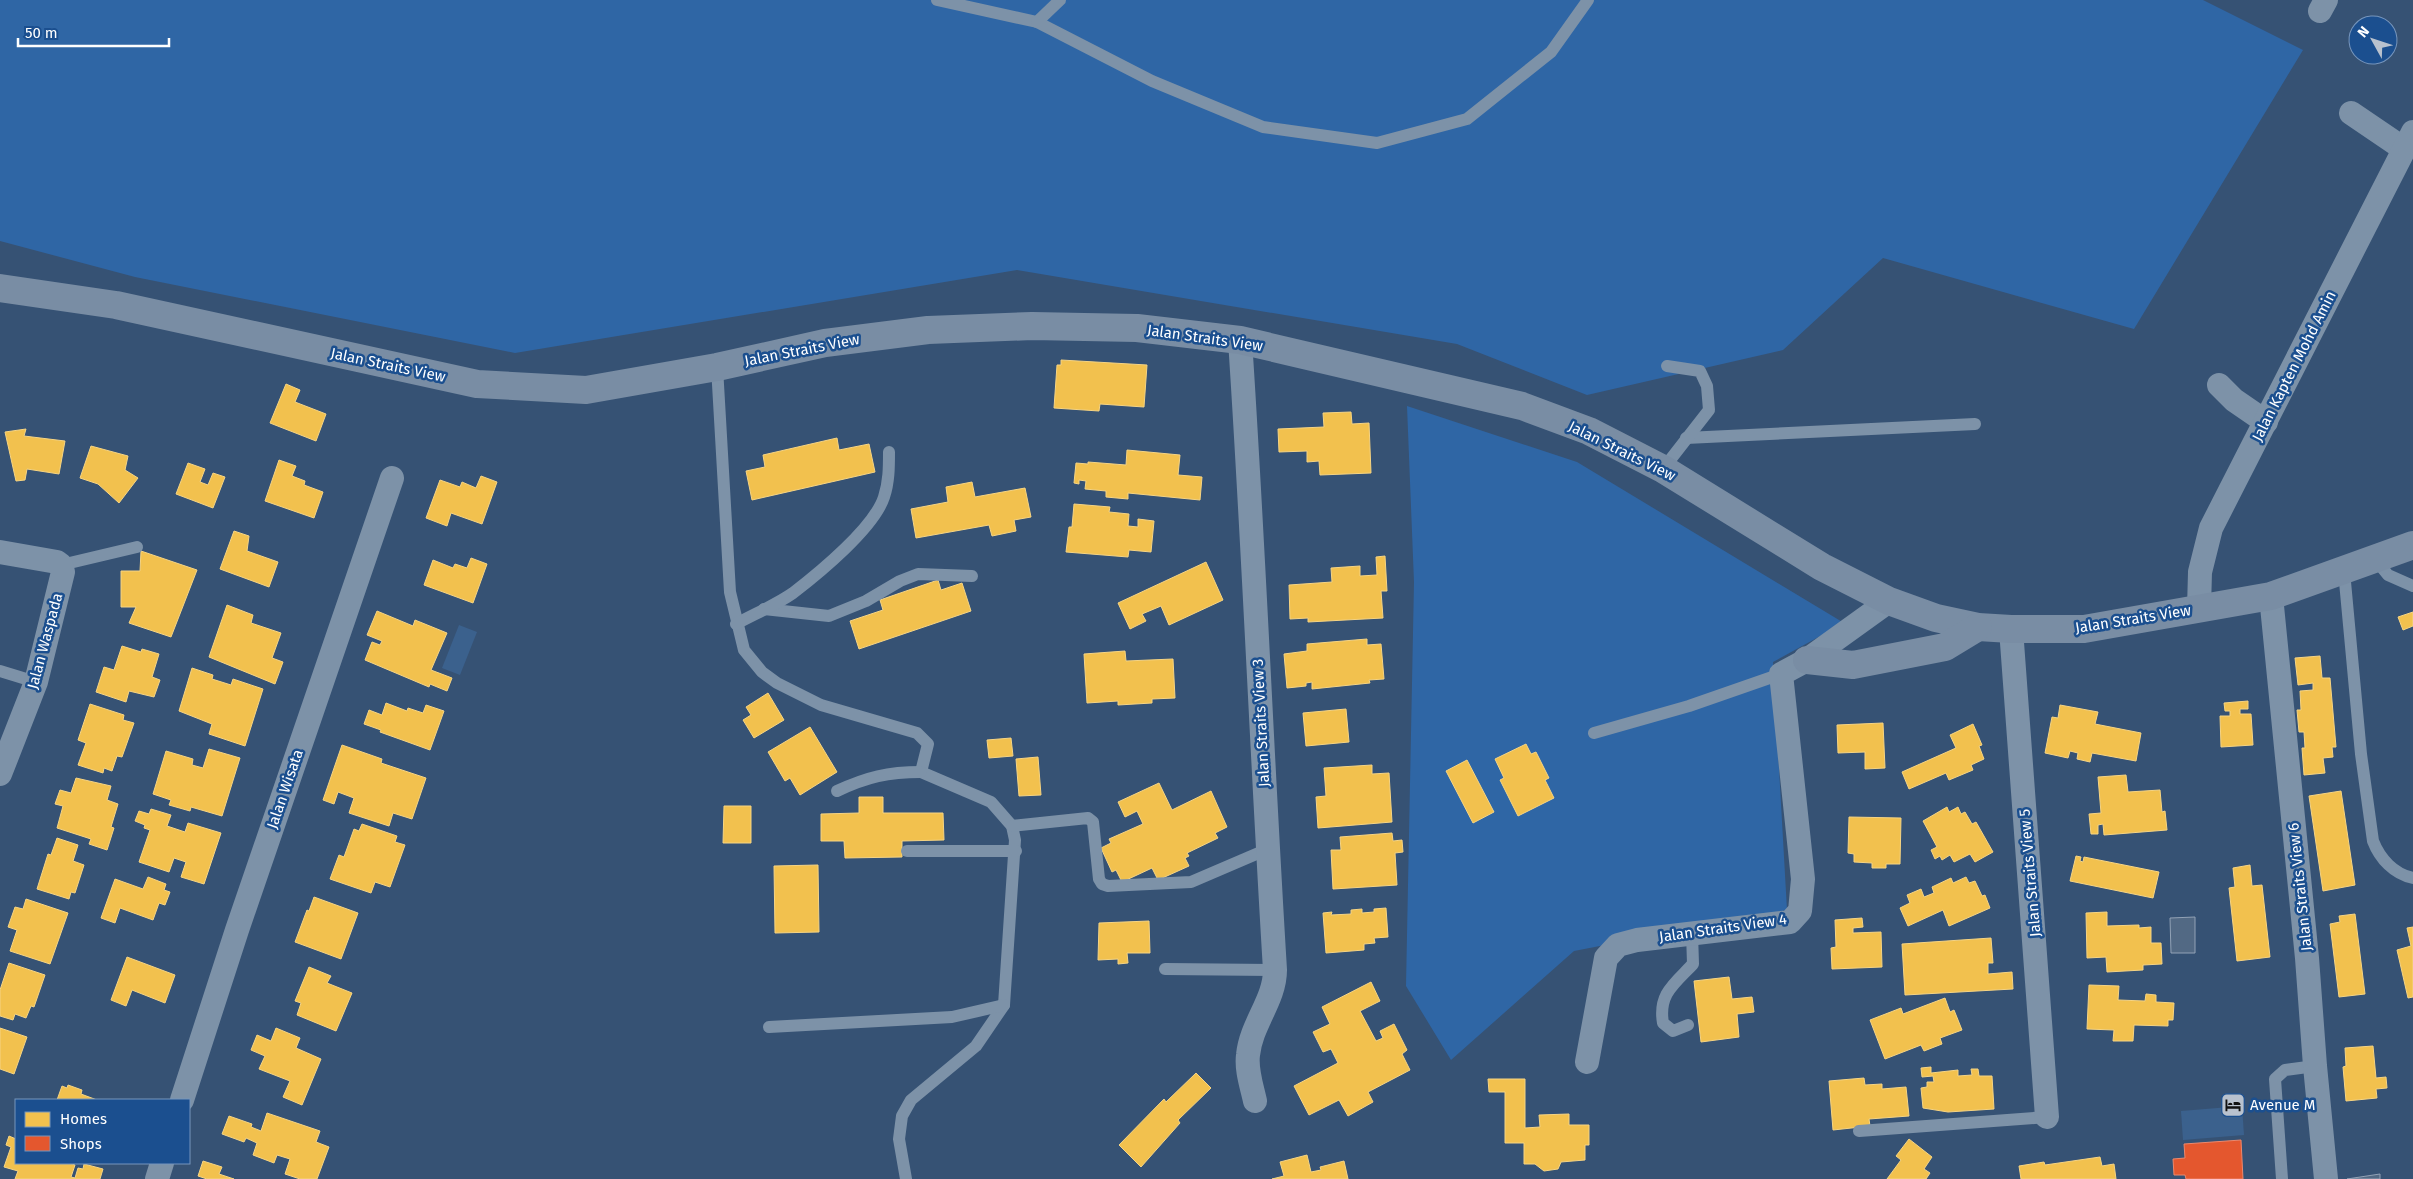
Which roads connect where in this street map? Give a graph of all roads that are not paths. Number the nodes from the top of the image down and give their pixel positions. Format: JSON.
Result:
{"nodes":[{"id":1,"x":937,"y":0,"type":"edge"},
{"id":2,"x":1060,"y":0,"type":"edge"},
{"id":3,"x":1588,"y":0,"type":"edge"},
{"id":4,"x":1036,"y":22,"type":"junction"},
{"id":5,"x":2352,"y":113,"type":"dead end"},
{"id":6,"x":2409,"y":140,"type":"edge"},
{"id":7,"x":0,"y":288,"type":"edge"},
{"id":8,"x":1240,"y":340,"type":"junction"},
{"id":9,"x":1667,"y":366,"type":"dead end"},
{"id":10,"x":717,"y":367,"type":"junction"},
{"id":11,"x":2219,"y":385,"type":"dead end"},
{"id":12,"x":2266,"y":422,"type":"junction"},
{"id":13,"x":1975,"y":424,"type":"dead end"},
{"id":14,"x":1686,"y":438,"type":"junction"},
{"id":15,"x":889,"y":452,"type":"dead end"},
{"id":16,"x":1663,"y":469,"type":"junction"},
{"id":17,"x":392,"y":478,"type":"dead end"},
{"id":18,"x":2413,"y":545,"type":"edge"},
{"id":19,"x":137,"y":546,"type":"dead end"},
{"id":20,"x":0,"y":552,"type":"edge"},
{"id":21,"x":2375,"y":559,"type":"junction"},
{"id":22,"x":60,"y":565,"type":"junction"},
{"id":23,"x":2344,"y":571,"type":"junction"},
{"id":24,"x":972,"y":576,"type":"dead end"},
{"id":25,"x":2413,"y":586,"type":"edge"},
{"id":26,"x":2271,"y":596,"type":"junction"},
{"id":27,"x":1890,"y":601,"type":"junction"},
{"id":28,"x":764,"y":608,"type":"junction"},
{"id":29,"x":2199,"y":608,"type":"junction"},
{"id":30,"x":736,"y":624,"type":"junction"},
{"id":31,"x":1978,"y":627,"type":"junction"},
{"id":32,"x":2011,"y":629,"type":"junction"},
{"id":33,"x":1807,"y":660,"type":"junction"},
{"id":34,"x":0,"y":671,"type":"edge"},
{"id":35,"x":1781,"y":674,"type":"junction"},
{"id":36,"x":36,"y":682,"type":"junction"},
{"id":37,"x":1594,"y":733,"type":"dead end"},
{"id":38,"x":921,"y":772,"type":"junction"},
{"id":39,"x":0,"y":774,"type":"edge"},
{"id":40,"x":837,"y":791,"type":"dead end"},
{"id":41,"x":1012,"y":826,"type":"junction"},
{"id":42,"x":1268,"y":849,"type":"junction"},
{"id":43,"x":907,"y":851,"type":"dead end"},
{"id":44,"x":1016,"y":851,"type":"junction"},
{"id":45,"x":2413,"y":878,"type":"edge"},
{"id":46,"x":1692,"y":934,"type":"junction"},
{"id":47,"x":1166,"y":969,"type":"dead end"},
{"id":48,"x":1275,"y":970,"type":"junction"},
{"id":49,"x":1004,"y":1005,"type":"junction"},
{"id":50,"x":1688,"y":1026,"type":"dead end"},
{"id":51,"x":769,"y":1028,"type":"dead end"},
{"id":52,"x":1587,"y":1062,"type":"dead end"},
{"id":53,"x":2315,"y":1066,"type":"junction"},
{"id":54,"x":182,"y":1099,"type":"edge"},
{"id":55,"x":1255,"y":1101,"type":"dead end"},
{"id":56,"x":2047,"y":1116,"type":"joint"},
{"id":57,"x":1859,"y":1131,"type":"dead end"},
{"id":58,"x":162,"y":1164,"type":"edge"},
{"id":59,"x":157,"y":1179,"type":"edge"},
{"id":60,"x":906,"y":1179,"type":"edge"},
{"id":61,"x":2282,"y":1179,"type":"edge"},
{"id":62,"x":2326,"y":1179,"type":"edge"}],
"edges":[{"from":1,"to":4,"type":"lane"},
{"from":2,"to":4,"type":"lane"},
{"from":3,"to":4,"type":"lane"},
{"from":5,"to":6,"type":"street"},
{"from":6,"to":12,"type":"street","name":"Jalan Kapten Mohd Amin"},
{"from":7,"to":10,"type":"street","name":"Jalan Straits View"},
{"from":8,"to":10,"type":"street","name":"Jalan Straits View"},
{"from":8,"to":16,"type":"street","name":"Jalan Straits View"},
{"from":8,"to":42,"type":"street","name":"Jalan Straits View 3"},
{"from":9,"to":14,"type":"lane"},
{"from":10,"to":30,"type":"lane"},
{"from":11,"to":12,"type":"street"},
{"from":12,"to":29,"type":"street","name":"Jalan Kapten Mohd Amin"},
{"from":13,"to":14,"type":"lane"},
{"from":14,"to":16,"type":"lane"},
{"from":15,"to":28,"type":"lane"},
{"from":16,"to":27,"type":"street","name":"Jalan Straits View"},
{"from":17,"to":54,"type":"street","name":"Jalan Wisata"},
{"from":18,"to":21,"type":"street","name":"Jalan Straits View"},
{"from":19,"to":22,"type":"lane"},
{"from":20,"to":22,"type":"street"},
{"from":21,"to":23,"type":"street","name":"Jalan Straits View"},
{"from":21,"to":25,"type":"lane"},
{"from":22,"to":36,"type":"street","name":"Jalan Waspada"},
{"from":23,"to":26,"type":"street","name":"Jalan Straits View"},
{"from":23,"to":45,"type":"lane"},
{"from":24,"to":28,"type":"lane"},
{"from":26,"to":29,"type":"street","name":"Jalan Straits View"},
{"from":26,"to":53,"type":"street","name":"Jalan Straits View 6"},
{"from":27,"to":31,"type":"street","name":"Jalan Straits View"},
{"from":27,"to":33,"type":"street"},
{"from":28,"to":30,"type":"lane"},
{"from":29,"to":32,"type":"street","name":"Jalan Straits View"},
{"from":30,"to":38,"type":"lane"},
{"from":31,"to":32,"type":"street","name":"Jalan Straits View"},
{"from":31,"to":33,"type":"street"},
{"from":32,"to":56,"type":"street","name":"Jalan Straits View 5"},
{"from":33,"to":35,"type":"street"},
{"from":34,"to":36,"type":"lane"},
{"from":35,"to":37,"type":"lane"},
{"from":35,"to":46,"type":"street","name":"Jalan Straits View 4"},
{"from":36,"to":39,"type":"street","name":"Jalan Waspada"},
{"from":38,"to":40,"type":"lane"},
{"from":38,"to":41,"type":"lane"},
{"from":41,"to":42,"type":"lane"},
{"from":41,"to":44,"type":"lane"},
{"from":42,"to":48,"type":"street","name":"Jalan Straits View 3"},
{"from":43,"to":44,"type":"lane"},
{"from":44,"to":49,"type":"lane"},
{"from":46,"to":50,"type":"lane"},
{"from":46,"to":52,"type":"street","name":"Jalan Straits View 4"},
{"from":47,"to":48,"type":"lane"},
{"from":48,"to":55,"type":"street","name":"Jalan Straits View 3"},
{"from":49,"to":51,"type":"lane"},
{"from":49,"to":60,"type":"lane"},
{"from":53,"to":61,"type":"lane"},
{"from":53,"to":62,"type":"street","name":"Jalan Straits View 6"},
{"from":56,"to":57,"type":"lane"},
{"from":58,"to":59,"type":"street"}]}
